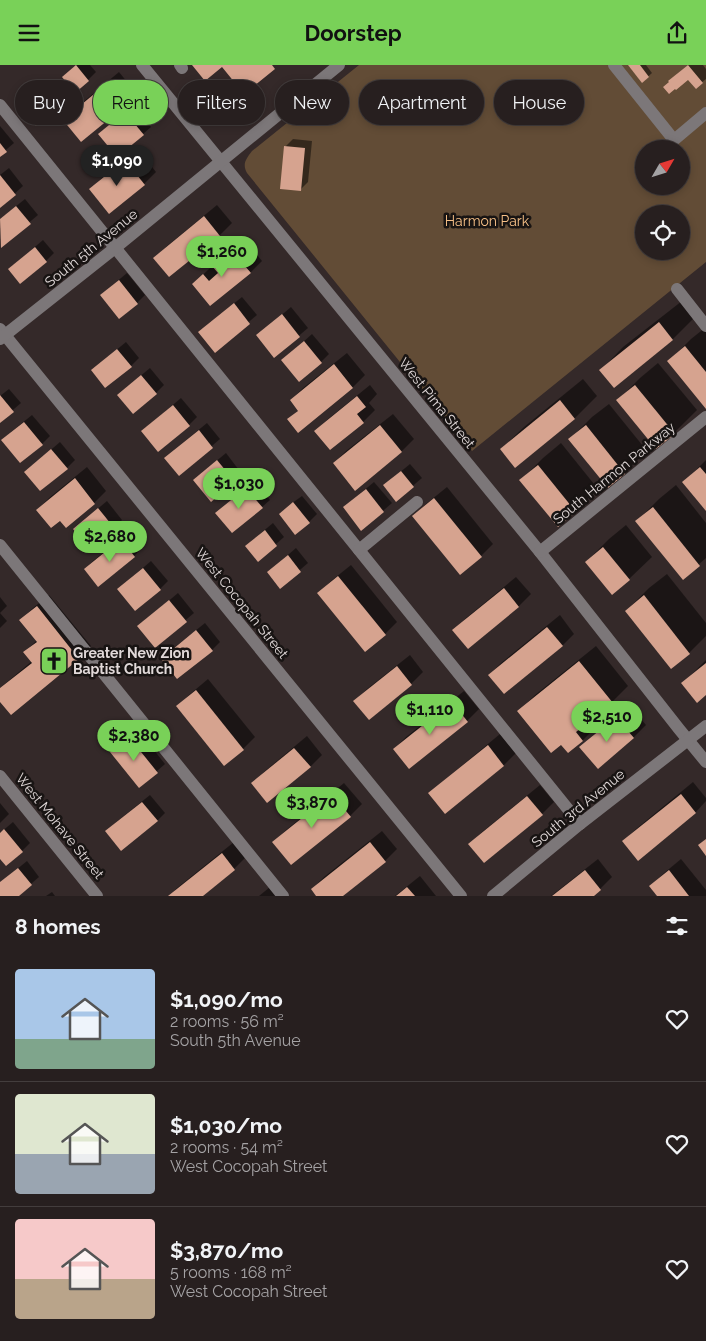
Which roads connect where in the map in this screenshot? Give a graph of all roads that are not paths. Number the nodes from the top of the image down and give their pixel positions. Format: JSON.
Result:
{"nodes":[{"id":1,"x":142,"y":65,"type":"edge"},
{"id":2,"x":339,"y":65,"type":"edge"},
{"id":3,"x":614,"y":65,"type":"edge"},
{"id":4,"x":0,"y":105,"type":"edge"},
{"id":5,"x":706,"y":113,"type":"edge"},
{"id":6,"x":220,"y":162,"type":"junction"},
{"id":7,"x":115,"y":248,"type":"junction"},
{"id":8,"x":677,"y":289,"type":"dead end"},
{"id":9,"x":706,"y":326,"type":"edge"},
{"id":10,"x":2,"y":335,"type":"edge"},
{"id":11,"x":706,"y":417,"type":"edge"},
{"id":12,"x":417,"y":502,"type":"dead end"},
{"id":13,"x":0,"y":545,"type":"edge"},
{"id":14,"x":358,"y":550,"type":"junction"},
{"id":15,"x":540,"y":552,"type":"junction"},
{"id":16,"x":706,"y":726,"type":"edge"},
{"id":17,"x":688,"y":740,"type":"junction"},
{"id":18,"x":706,"y":762,"type":"edge"},
{"id":19,"x":0,"y":776,"type":"edge"},
{"id":20,"x":580,"y":824,"type":"junction"},
{"id":21,"x":97,"y":896,"type":"edge"},
{"id":22,"x":283,"y":896,"type":"edge"},
{"id":23,"x":461,"y":896,"type":"edge"},
{"id":24,"x":492,"y":896,"type":"edge"}],
"edges":[{"from":1,"to":6,"type":"street","name":"West Pima Street"},
{"from":2,"to":6,"type":"street","name":"South 5th Avenue"},
{"from":3,"to":5,"type":"street"},
{"from":4,"to":7,"type":"street"},
{"from":6,"to":7,"type":"street","name":"South 5th Avenue"},
{"from":6,"to":15,"type":"street","name":"West Pima Street"},
{"from":7,"to":10,"type":"street","name":"South 5th Avenue"},
{"from":7,"to":14,"type":"street"},
{"from":8,"to":9,"type":"street"},
{"from":10,"to":23,"type":"street","name":"West Cocopah Street"},
{"from":11,"to":15,"type":"street","name":"South Harmon Parkway"},
{"from":12,"to":14,"type":"street"},
{"from":13,"to":22,"type":"street"},
{"from":14,"to":20,"type":"street"},
{"from":15,"to":17,"type":"street","name":"West Pima Street"},
{"from":16,"to":17,"type":"street","name":"South 3rd Avenue"},
{"from":17,"to":18,"type":"street","name":"West Pima Street"},
{"from":17,"to":20,"type":"street","name":"South 3rd Avenue"},
{"from":19,"to":21,"type":"street","name":"West Mohave Street"},
{"from":20,"to":24,"type":"street","name":"South 3rd Avenue"}]}
